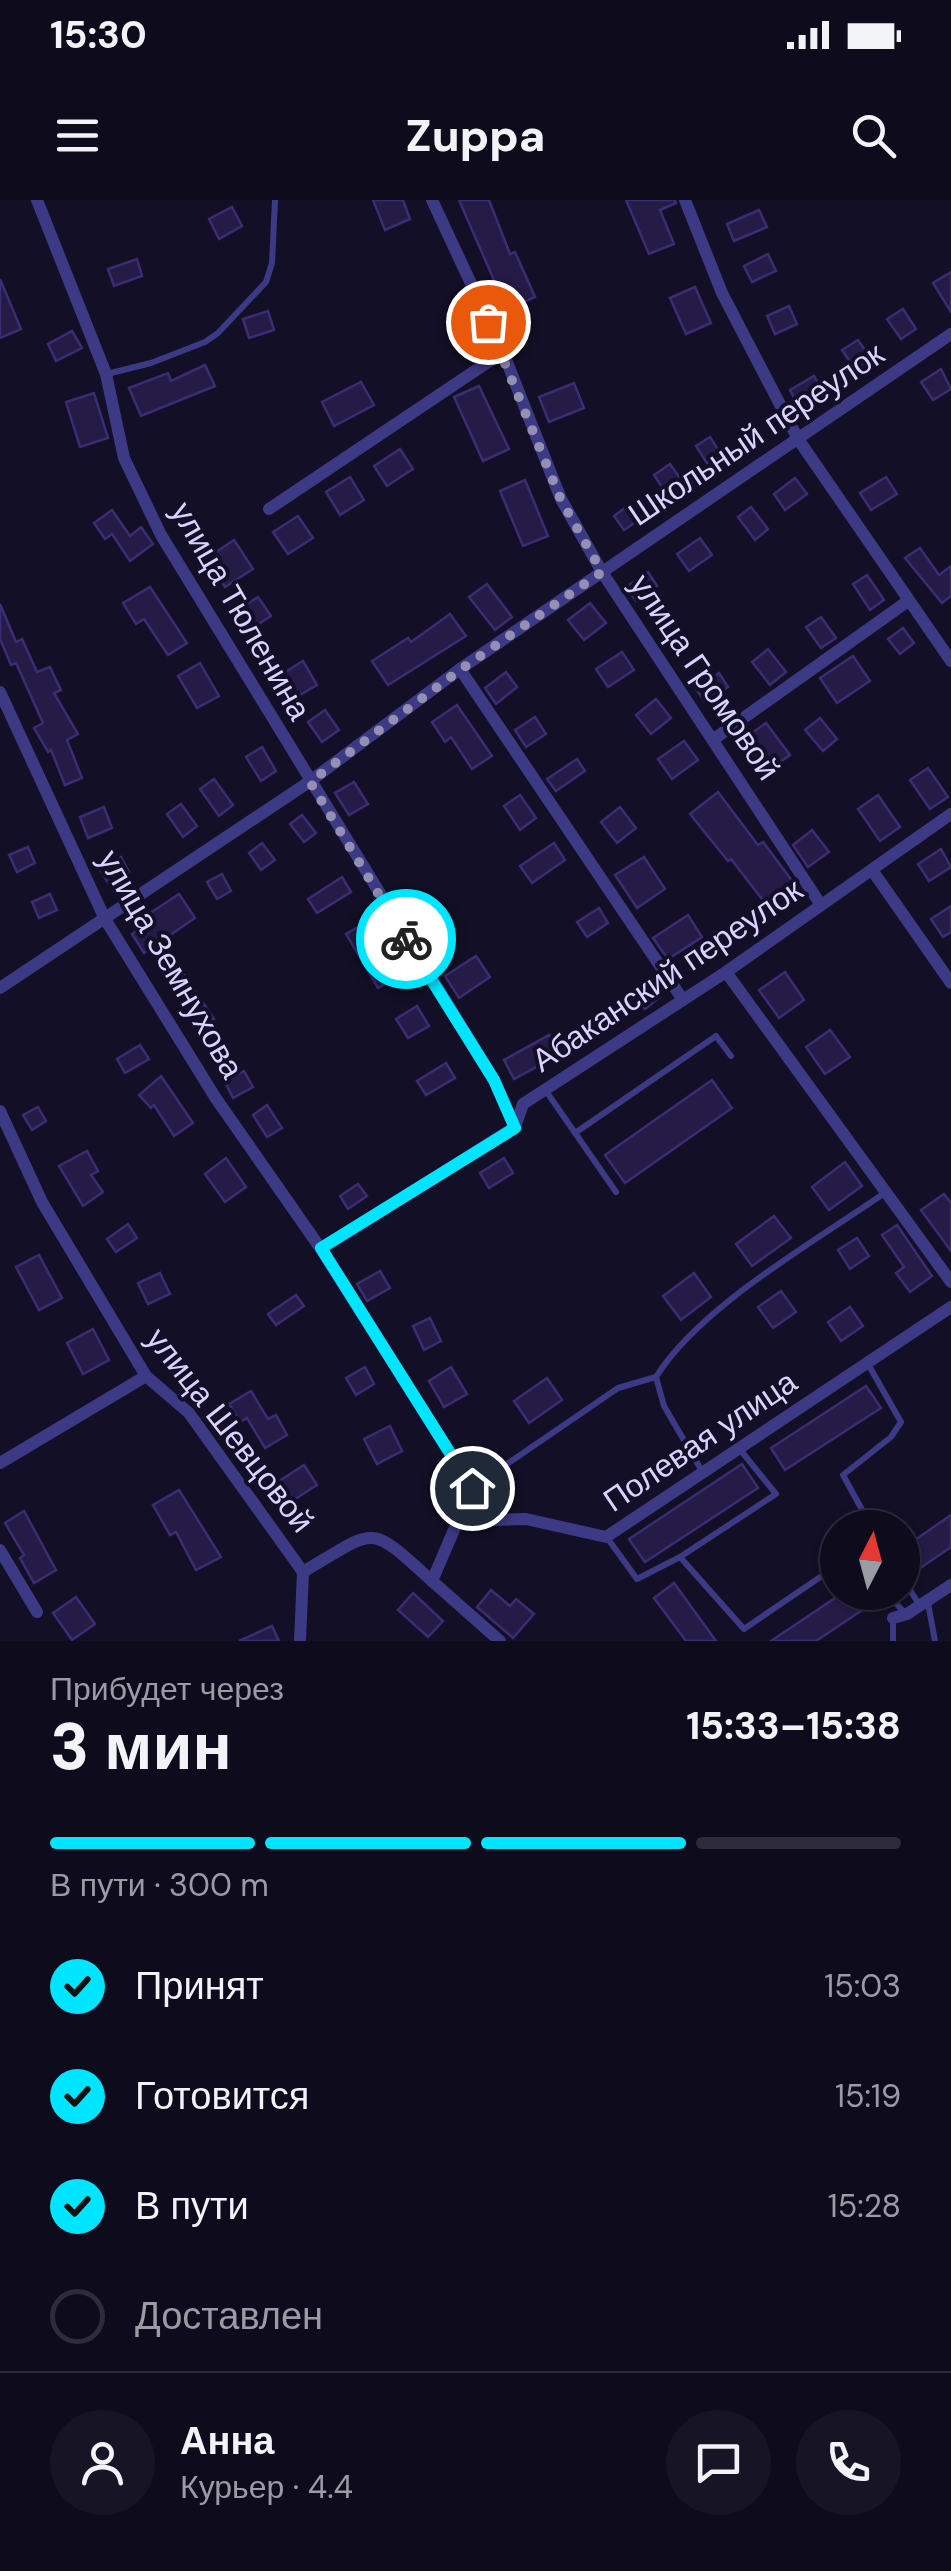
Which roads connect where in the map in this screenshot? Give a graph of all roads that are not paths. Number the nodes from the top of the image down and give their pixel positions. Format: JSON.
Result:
{"nodes":[{"id":1,"x":38,"y":200,"type":"edge"},
{"id":2,"x":275,"y":200,"type":"edge"},
{"id":3,"x":432,"y":200,"type":"edge"},
{"id":4,"x":685,"y":200,"type":"edge"},
{"id":5,"x":951,"y":335,"type":"edge"},
{"id":6,"x":502,"y":352,"type":"junction"},
{"id":7,"x":106,"y":374,"type":"junction"},
{"id":8,"x":798,"y":438,"type":"junction"},
{"id":9,"x":269,"y":509,"type":"dead end"},
{"id":10,"x":602,"y":572,"type":"junction"},
{"id":11,"x":908,"y":601,"type":"junction"},
{"id":12,"x":951,"y":661,"type":"edge"},
{"id":13,"x":460,"y":670,"type":"junction"},
{"id":14,"x":0,"y":692,"type":"edge"},
{"id":15,"x":714,"y":738,"type":"junction"},
{"id":16,"x":310,"y":782,"type":"junction"},
{"id":17,"x":951,"y":814,"type":"edge"},
{"id":18,"x":872,"y":870,"type":"junction"},
{"id":19,"x":821,"y":905,"type":"junction"},
{"id":20,"x":105,"y":918,"type":"junction"},
{"id":21,"x":726,"y":972,"type":"junction"},
{"id":22,"x":951,"y":983,"type":"edge"},
{"id":23,"x":0,"y":988,"type":"edge"},
{"id":24,"x":683,"y":1000,"type":"junction"},
{"id":25,"x":731,"y":1056,"type":"dead end"},
{"id":26,"x":545,"y":1090,"type":"junction"},
{"id":27,"x":0,"y":1111,"type":"edge"},
{"id":28,"x":515,"y":1128,"type":"junction"},
{"id":29,"x":576,"y":1133,"type":"junction"},
{"id":30,"x":616,"y":1192,"type":"dead end"},
{"id":31,"x":886,"y":1192,"type":"junction"},
{"id":32,"x":321,"y":1248,"type":"junction"},
{"id":33,"x":951,"y":1282,"type":"edge"},
{"id":34,"x":951,"y":1307,"type":"edge"},
{"id":35,"x":867,"y":1363,"type":"junction"},
{"id":36,"x":146,"y":1376,"type":"junction"},
{"id":37,"x":656,"y":1377,"type":"junction"},
{"id":38,"x":738,"y":1446,"type":"junction"},
{"id":39,"x":0,"y":1463,"type":"edge"},
{"id":40,"x":702,"y":1471,"type":"junction"},
{"id":41,"x":472,"y":1488,"type":"junction"},
{"id":42,"x":862,"y":1510,"type":"edge"},
{"id":43,"x":456,"y":1520,"type":"junction"},
{"id":44,"x":606,"y":1536,"type":"junction"},
{"id":45,"x":0,"y":1550,"type":"edge"},
{"id":46,"x":680,"y":1557,"type":"junction"},
{"id":47,"x":303,"y":1572,"type":"junction"},
{"id":48,"x":820,"y":1577,"type":"edge"},
{"id":49,"x":432,"y":1581,"type":"junction"},
{"id":50,"x":951,"y":1585,"type":"edge"},
{"id":51,"x":920,"y":1599,"type":"edge"},
{"id":52,"x":924,"y":1604,"type":"junction"},
{"id":53,"x":896,"y":1610,"type":"edge"},
{"id":54,"x":37,"y":1612,"type":"dead end"},
{"id":55,"x":900,"y":1616,"type":"junction"},
{"id":56,"x":300,"y":1641,"type":"edge"},
{"id":57,"x":500,"y":1641,"type":"edge"},
{"id":58,"x":893,"y":1641,"type":"edge"},
{"id":59,"x":935,"y":1641,"type":"edge"}],
"edges":[{"from":1,"to":7,"type":"street","name":"улица Тюленина"},
{"from":2,"to":7,"type":"lane"},
{"from":3,"to":6,"type":"street","name":"улица Громовой"},
{"from":4,"to":8,"type":"street"},
{"from":5,"to":8,"type":"street","name":"Школьный переулок"},
{"from":6,"to":9,"type":"street"},
{"from":6,"to":10,"type":"street","name":"улица Громовой"},
{"from":7,"to":16,"type":"street","name":"улица Тюленина"},
{"from":8,"to":10,"type":"street","name":"Школьный переулок"},
{"from":8,"to":11,"type":"street"},
{"from":10,"to":13,"type":"street","name":"Школьный переулок"},
{"from":10,"to":15,"type":"street","name":"улица Громовой"},
{"from":11,"to":12,"type":"street"},
{"from":11,"to":15,"type":"street"},
{"from":13,"to":16,"type":"street","name":"Школьный переулок"},
{"from":13,"to":24,"type":"street"},
{"from":14,"to":20,"type":"street","name":"улица Земнухова"},
{"from":15,"to":19,"type":"street","name":"улица Громовой"},
{"from":16,"to":20,"type":"street","name":"Школьный переулок"},
{"from":16,"to":28,"type":"street","name":"улица Тюленина"},
{"from":17,"to":18,"type":"street","name":"Абаканский переулок"},
{"from":18,"to":19,"type":"street","name":"Абаканский переулок"},
{"from":18,"to":22,"type":"street"},
{"from":19,"to":21,"type":"street","name":"Абаканский переулок"},
{"from":20,"to":23,"type":"street","name":"Школьный переулок"},
{"from":20,"to":32,"type":"street","name":"улица Земнухова"},
{"from":21,"to":24,"type":"street","name":"Абаканский переулок"},
{"from":21,"to":31,"type":"street"},
{"from":24,"to":26,"type":"street","name":"Абаканский переулок"},
{"from":25,"to":29,"type":"lane"},
{"from":26,"to":28,"type":"street","name":"Абаканский переулок"},
{"from":26,"to":29,"type":"lane"},
{"from":27,"to":36,"type":"street","name":"улица Шевцовой"},
{"from":28,"to":32,"type":"street","name":"Абаканский переулок"},
{"from":29,"to":30,"type":"lane"},
{"from":31,"to":33,"type":"street"},
{"from":31,"to":37,"type":"lane"},
{"from":32,"to":41,"type":"street","name":"улица Земнухова"},
{"from":34,"to":35,"type":"street","name":"Полевая улица"},
{"from":35,"to":38,"type":"street","name":"Полевая улица"},
{"from":35,"to":42,"type":"lane"},
{"from":36,"to":39,"type":"street"},
{"from":36,"to":47,"type":"street","name":"улица Шевцовой"},
{"from":37,"to":40,"type":"lane"},
{"from":37,"to":41,"type":"lane"},
{"from":38,"to":40,"type":"street","name":"Полевая улица"},
{"from":38,"to":46,"type":"lane"},
{"from":40,"to":44,"type":"street","name":"Полевая улица"},
{"from":41,"to":43,"type":"street"},
{"from":43,"to":44,"type":"street","name":"Полевая улица"},
{"from":43,"to":49,"type":"street"},
{"from":44,"to":46,"type":"lane"},
{"from":45,"to":54,"type":"street"},
{"from":46,"to":48,"type":"lane"},
{"from":47,"to":49,"type":"street"},
{"from":47,"to":56,"type":"street"},
{"from":49,"to":57,"type":"street"},
{"from":50,"to":52,"type":"street"},
{"from":51,"to":52,"type":"lane"},
{"from":52,"to":55,"type":"street"},
{"from":52,"to":59,"type":"lane"},
{"from":53,"to":55,"type":"lane"},
{"from":55,"to":58,"type":"lane"}]}
